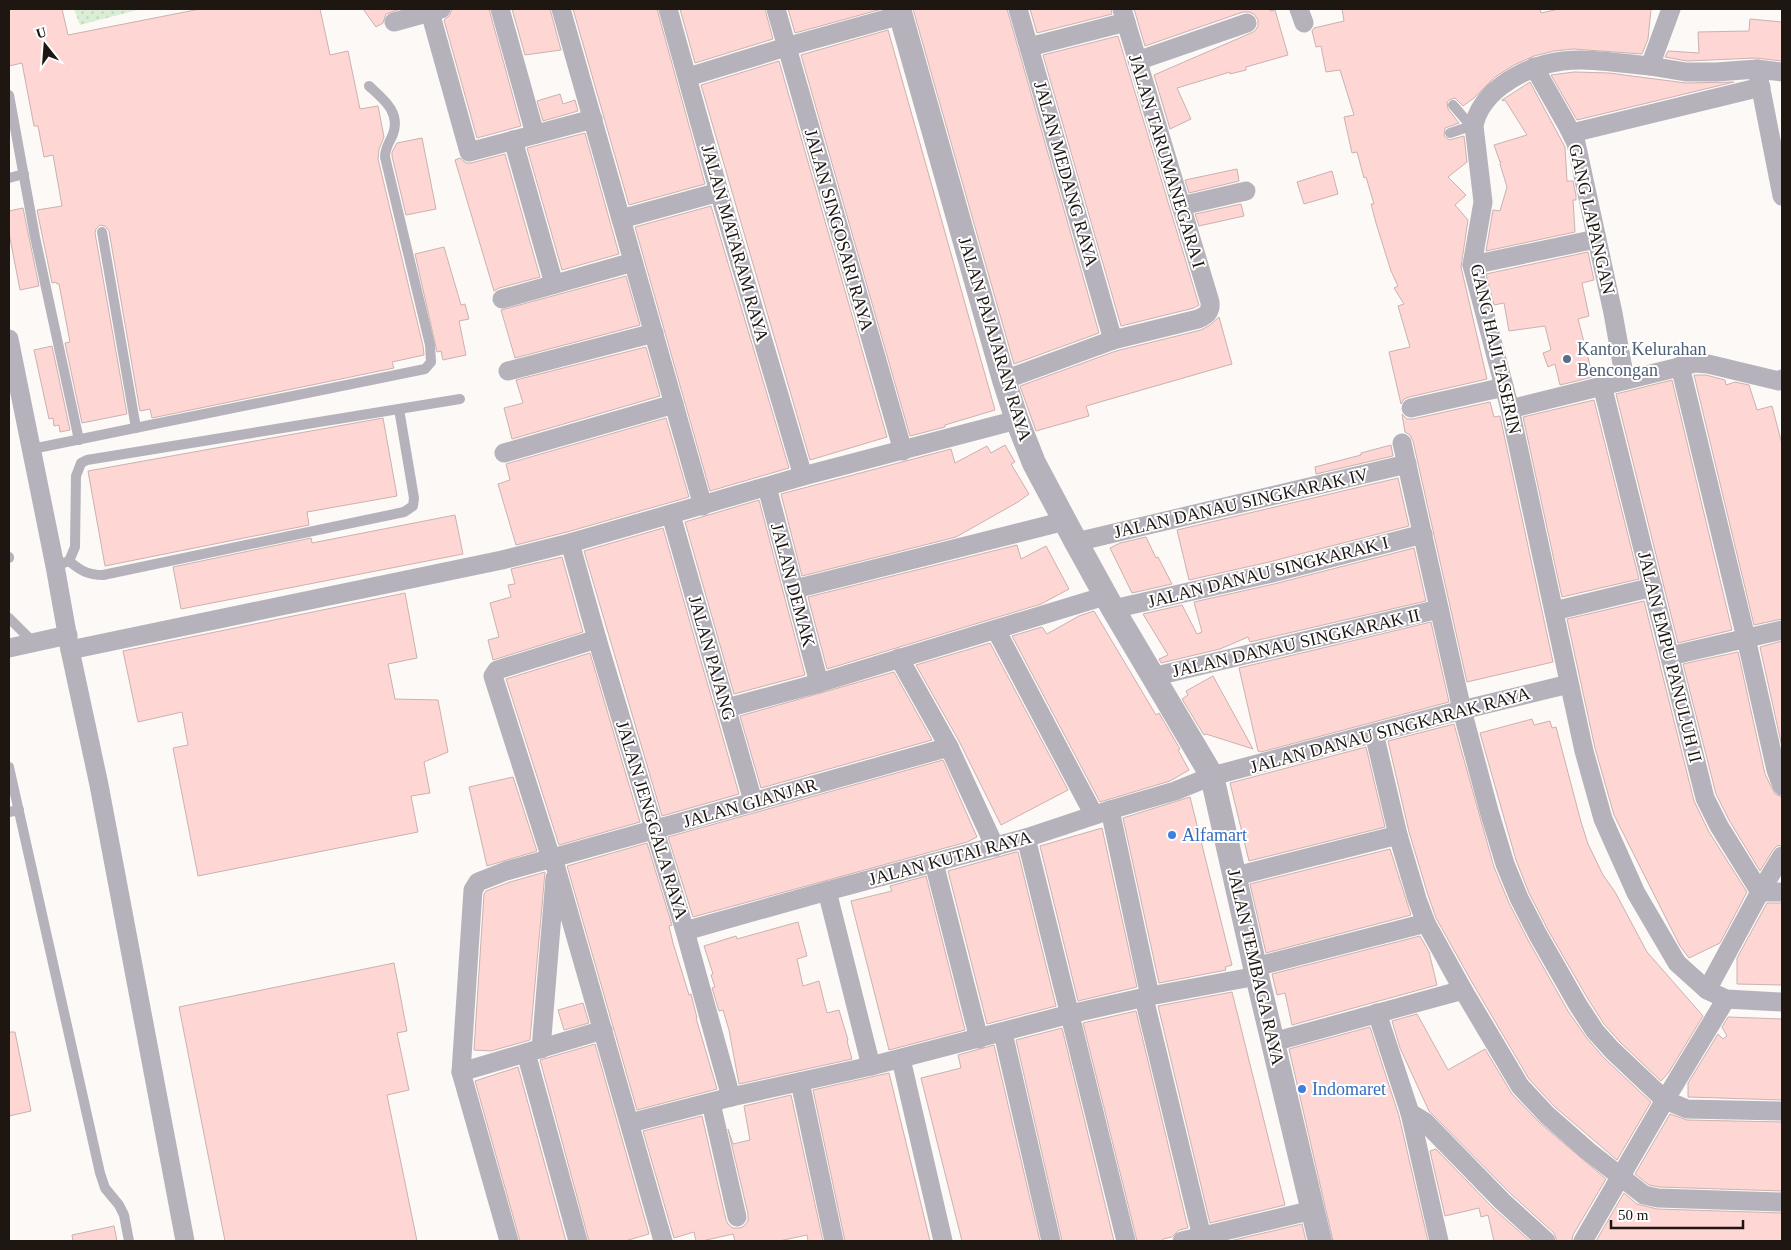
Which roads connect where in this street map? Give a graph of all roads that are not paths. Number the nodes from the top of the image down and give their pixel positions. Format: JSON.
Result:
{"nodes":[{"id":1,"x":500,"y":9,"type":"edge"},
{"id":2,"x":561,"y":9,"type":"edge"},
{"id":3,"x":668,"y":9,"type":"edge"},
{"id":4,"x":776,"y":9,"type":"edge"},
{"id":5,"x":1018,"y":9,"type":"edge"},
{"id":6,"x":1671,"y":9,"type":"edge"},
{"id":7,"x":436,"y":10,"type":"edge"},
{"id":8,"x":900,"y":12,"type":"edge"},
{"id":9,"x":1124,"y":15,"type":"edge"},
{"id":10,"x":394,"y":22,"type":"dead end"},
{"id":11,"x":1247,"y":23,"type":"dead end"},
{"id":12,"x":786,"y":47,"type":"junction"},
{"id":13,"x":1029,"y":48,"type":"junction"},
{"id":14,"x":1137,"y":61,"type":"junction"},
{"id":15,"x":1650,"y":66,"type":"junction"},
{"id":16,"x":1534,"y":67,"type":"junction"},
{"id":17,"x":1782,"y":72,"type":"edge"},
{"id":18,"x":688,"y":77,"type":"junction"},
{"id":19,"x":1759,"y":78,"type":"junction"},
{"id":20,"x":369,"y":86,"type":"dead end"},
{"id":21,"x":9,"y":94,"type":"edge"},
{"id":22,"x":1453,"y":105,"type":"dead end"},
{"id":23,"x":593,"y":119,"type":"junction"},
{"id":24,"x":1472,"y":126,"type":"junction"},
{"id":25,"x":1572,"y":133,"type":"junction"},
{"id":26,"x":535,"y":134,"type":"junction"},
{"id":27,"x":1450,"y":134,"type":"dead end"},
{"id":28,"x":513,"y":140,"type":"junction"},
{"id":29,"x":24,"y":174,"type":"junction"},
{"id":30,"x":9,"y":178,"type":"edge"},
{"id":31,"x":1246,"y":191,"type":"dead end"},
{"id":32,"x":719,"y":192,"type":"junction"},
{"id":33,"x":1782,"y":196,"type":"edge"},
{"id":34,"x":1181,"y":206,"type":"junction"},
{"id":35,"x":621,"y":219,"type":"junction"},
{"id":36,"x":102,"y":232,"type":"dead end"},
{"id":37,"x":1596,"y":239,"type":"junction"},
{"id":38,"x":634,"y":262,"type":"junction"},
{"id":39,"x":1472,"y":265,"type":"junction"},
{"id":40,"x":554,"y":284,"type":"junction"},
{"id":41,"x":502,"y":299,"type":"dead end"},
{"id":42,"x":654,"y":333,"type":"junction"},
{"id":43,"x":9,"y":339,"type":"edge"},
{"id":44,"x":1113,"y":340,"type":"junction"},
{"id":45,"x":1680,"y":366,"type":"junction"},
{"id":46,"x":508,"y":371,"type":"dead end"},
{"id":47,"x":1004,"y":380,"type":"junction"},
{"id":48,"x":1625,"y":380,"type":"junction"},
{"id":49,"x":1781,"y":383,"type":"edge"},
{"id":50,"x":1504,"y":387,"type":"junction"},
{"id":51,"x":1603,"y":389,"type":"dead end"},
{"id":52,"x":460,"y":399,"type":"dead end"},
{"id":53,"x":674,"y":404,"type":"junction"},
{"id":54,"x":1411,"y":408,"type":"dead end"},
{"id":55,"x":399,"y":409,"type":"junction"},
{"id":56,"x":1510,"y":409,"type":"junction"},
{"id":57,"x":1018,"y":420,"type":"junction"},
{"id":58,"x":136,"y":428,"type":"junction"},
{"id":59,"x":79,"y":440,"type":"junction"},
{"id":60,"x":1402,"y":443,"type":"dead end"},
{"id":61,"x":32,"y":450,"type":"junction"},
{"id":62,"x":903,"y":451,"type":"junction"},
{"id":63,"x":504,"y":453,"type":"dead end"},
{"id":64,"x":1407,"y":464,"type":"junction"},
{"id":65,"x":803,"y":476,"type":"junction"},
{"id":66,"x":767,"y":487,"type":"junction"},
{"id":67,"x":703,"y":506,"type":"junction"},
{"id":68,"x":671,"y":515,"type":"junction"},
{"id":69,"x":1071,"y":532,"type":"junction"},
{"id":70,"x":1423,"y":534,"type":"junction"},
{"id":71,"x":570,"y":543,"type":"junction"},
{"id":72,"x":62,"y":564,"type":"junction"},
{"id":73,"x":1653,"y":587,"type":"junction"},
{"id":74,"x":795,"y":589,"type":"junction"},
{"id":75,"x":1109,"y":602,"type":"junction"},
{"id":76,"x":1439,"y":609,"type":"junction"},
{"id":77,"x":1554,"y":611,"type":"junction"},
{"id":78,"x":9,"y":618,"type":"edge"},
{"id":79,"x":996,"y":630,"type":"junction"},
{"id":80,"x":1782,"y":630,"type":"edge"},
{"id":81,"x":1746,"y":638,"type":"junction"},
{"id":82,"x":597,"y":639,"type":"junction"},
{"id":83,"x":34,"y":643,"type":"junction"},
{"id":84,"x":69,"y":643,"type":"junction"},
{"id":85,"x":9,"y":648,"type":"edge"},
{"id":86,"x":1670,"y":656,"type":"junction"},
{"id":87,"x":899,"y":658,"type":"junction"},
{"id":88,"x":1152,"y":677,"type":"junction"},
{"id":89,"x":819,"y":683,"type":"junction"},
{"id":90,"x":1569,"y":684,"type":"junction"},
{"id":91,"x":727,"y":708,"type":"junction"},
{"id":92,"x":1462,"y":710,"type":"junction"},
{"id":93,"x":1374,"y":733,"type":"junction"},
{"id":94,"x":949,"y":748,"type":"junction"},
{"id":95,"x":9,"y":767,"type":"edge"},
{"id":96,"x":1212,"y":776,"type":"junction"},
{"id":97,"x":1782,"y":786,"type":"edge"},
{"id":98,"x":753,"y":801,"type":"junction"},
{"id":99,"x":14,"y":811,"type":"edge"},
{"id":100,"x":1102,"y":813,"type":"junction"},
{"id":101,"x":654,"y":830,"type":"junction"},
{"id":102,"x":1398,"y":835,"type":"junction"},
{"id":103,"x":1026,"y":838,"type":"junction"},
{"id":104,"x":995,"y":847,"type":"junction"},
{"id":105,"x":1782,"y":856,"type":"edge"},
{"id":106,"x":553,"y":863,"type":"junction"},
{"id":107,"x":934,"y":863,"type":"junction"},
{"id":108,"x":1236,"y":876,"type":"junction"},
{"id":109,"x":827,"y":891,"type":"junction"},
{"id":110,"x":1760,"y":892,"type":"junction"},
{"id":111,"x":1782,"y":892,"type":"edge"},
{"id":112,"x":1426,"y":923,"type":"junction"},
{"id":113,"x":685,"y":931,"type":"junction"},
{"id":114,"x":1256,"y":971,"type":"junction"},
{"id":115,"x":1463,"y":990,"type":"junction"},
{"id":116,"x":1707,"y":990,"type":"junction"},
{"id":117,"x":1147,"y":997,"type":"junction"},
{"id":118,"x":1726,"y":999,"type":"junction"},
{"id":119,"x":1782,"y":1002,"type":"edge"},
{"id":120,"x":1070,"y":1014,"type":"junction"},
{"id":121,"x":1377,"y":1014,"type":"junction"},
{"id":122,"x":603,"y":1030,"type":"junction"},
{"id":123,"x":1002,"y":1033,"type":"junction"},
{"id":124,"x":979,"y":1039,"type":"junction"},
{"id":125,"x":1273,"y":1042,"type":"junction"},
{"id":126,"x":534,"y":1051,"type":"junction"},
{"id":127,"x":901,"y":1059,"type":"junction"},
{"id":128,"x":871,"y":1066,"type":"junction"},
{"id":129,"x":461,"y":1072,"type":"junction"},
{"id":130,"x":802,"y":1091,"type":"junction"},
{"id":131,"x":731,"y":1097,"type":"junction"},
{"id":132,"x":1665,"y":1100,"type":"junction"},
{"id":133,"x":711,"y":1103,"type":"junction"},
{"id":134,"x":1782,"y":1111,"type":"edge"},
{"id":135,"x":1410,"y":1113,"type":"junction"},
{"id":136,"x":630,"y":1123,"type":"junction"},
{"id":137,"x":1620,"y":1176,"type":"junction"},
{"id":138,"x":1782,"y":1202,"type":"edge"},
{"id":139,"x":1312,"y":1210,"type":"junction"},
{"id":140,"x":737,"y":1217,"type":"dead end"},
{"id":141,"x":1202,"y":1239,"type":"edge"},
{"id":142,"x":129,"y":1241,"type":"edge"},
{"id":143,"x":185,"y":1241,"type":"edge"},
{"id":144,"x":509,"y":1241,"type":"edge"},
{"id":145,"x":578,"y":1241,"type":"edge"},
{"id":146,"x":663,"y":1241,"type":"edge"},
{"id":147,"x":834,"y":1241,"type":"edge"},
{"id":148,"x":943,"y":1241,"type":"edge"},
{"id":149,"x":1051,"y":1241,"type":"edge"},
{"id":150,"x":1126,"y":1241,"type":"edge"},
{"id":151,"x":1182,"y":1241,"type":"edge"},
{"id":152,"x":1320,"y":1241,"type":"edge"},
{"id":153,"x":1439,"y":1241,"type":"edge"},
{"id":154,"x":1546,"y":1241,"type":"edge"},
{"id":155,"x":1583,"y":1241,"type":"edge"}],
"edges":[{"from":1,"to":26,"type":"street"},
{"from":2,"to":23,"type":"street"},
{"from":3,"to":18,"type":"street","name":"JALAN MATARAM RAYA"},
{"from":4,"to":12,"type":"street","name":"JALAN SINGOSARI RAYA"},
{"from":5,"to":13,"type":"street","name":"JALAN MEDANG RAYA"},
{"from":6,"to":15,"type":"street"},
{"from":7,"to":10,"type":"street"},
{"from":7,"to":28,"type":"street"},
{"from":8,"to":12,"type":"street"},
{"from":8,"to":47,"type":"street","name":"JALAN PAJAJARAN RAYA"},
{"from":9,"to":13,"type":"street"},
{"from":9,"to":14,"type":"street","name":"JALAN TARUMANEGARA I"},
{"from":11,"to":14,"type":"street"},
{"from":12,"to":18,"type":"street"},
{"from":12,"to":62,"type":"street","name":"JALAN SINGOSARI RAYA"},
{"from":13,"to":44,"type":"street","name":"JALAN MEDANG RAYA"},
{"from":14,"to":34,"type":"street","name":"JALAN TARUMANEGARA I"},
{"from":15,"to":16,"type":"street","name":"GANG HAJI TASERIN"},
{"from":15,"to":19,"type":"street","name":"GANG HAJI TASERIN"},
{"from":16,"to":24,"type":"street","name":"GANG HAJI TASERIN"},
{"from":16,"to":25,"type":"street","name":"GANG LAPANGAN"},
{"from":17,"to":19,"type":"street"},
{"from":18,"to":32,"type":"street","name":"JALAN MATARAM RAYA"},
{"from":19,"to":25,"type":"street"},
{"from":19,"to":33,"type":"street"},
{"from":20,"to":58,"type":"lane"},
{"from":21,"to":29,"type":"lane"},
{"from":22,"to":24,"type":"lane"},
{"from":23,"to":26,"type":"street"},
{"from":23,"to":35,"type":"street"},
{"from":24,"to":27,"type":"lane"},
{"from":24,"to":39,"type":"street","name":"GANG HAJI TASERIN"},
{"from":25,"to":37,"type":"street","name":"GANG LAPANGAN"},
{"from":26,"to":28,"type":"street"},
{"from":28,"to":40,"type":"street"},
{"from":29,"to":30,"type":"lane"},
{"from":29,"to":59,"type":"lane"},
{"from":31,"to":34,"type":"street"},
{"from":32,"to":35,"type":"street"},
{"from":32,"to":65,"type":"street","name":"JALAN MATARAM RAYA"},
{"from":34,"to":44,"type":"street","name":"JALAN TARUMANEGARA I"},
{"from":35,"to":38,"type":"street"},
{"from":36,"to":58,"type":"lane"},
{"from":37,"to":39,"type":"street"},
{"from":37,"to":48,"type":"street","name":"GANG LAPANGAN"},
{"from":38,"to":40,"type":"street"},
{"from":38,"to":42,"type":"street"},
{"from":39,"to":50,"type":"street","name":"GANG HAJI TASERIN"},
{"from":40,"to":41,"type":"street"},
{"from":42,"to":46,"type":"street"},
{"from":42,"to":53,"type":"street"},
{"from":43,"to":61,"type":"street"},
{"from":44,"to":47,"type":"street"},
{"from":45,"to":48,"type":"street"},
{"from":45,"to":49,"type":"street"},
{"from":45,"to":81,"type":"street"},
{"from":47,"to":57,"type":"street","name":"JALAN PAJAJARAN RAYA"},
{"from":48,"to":56,"type":"street"},
{"from":50,"to":54,"type":"street"},
{"from":50,"to":56,"type":"street","name":"GANG HAJI TASERIN"},
{"from":51,"to":73,"type":"street","name":"JALAN EMPU PANULUH II"},
{"from":52,"to":55,"type":"lane"},
{"from":53,"to":63,"type":"street"},
{"from":53,"to":67,"type":"street"},
{"from":55,"to":72,"type":"lane"},
{"from":55,"to":72,"type":"lane"},
{"from":56,"to":77,"type":"street","name":"GANG HAJI TASERIN"},
{"from":57,"to":62,"type":"street"},
{"from":57,"to":69,"type":"street","name":"JALAN PAJAJARAN RAYA"},
{"from":58,"to":59,"type":"lane"},
{"from":59,"to":61,"type":"lane"},
{"from":60,"to":64,"type":"street"},
{"from":61,"to":72,"type":"street"},
{"from":62,"to":65,"type":"street"},
{"from":64,"to":69,"type":"street","name":"JALAN DANAU SINGKARAK IV"},
{"from":64,"to":70,"type":"street"},
{"from":65,"to":66,"type":"street"},
{"from":66,"to":67,"type":"street"},
{"from":66,"to":74,"type":"street","name":"JALAN DEMAK"},
{"from":67,"to":68,"type":"street"},
{"from":68,"to":71,"type":"street"},
{"from":68,"to":91,"type":"street","name":"JALAN PAJANG"},
{"from":69,"to":74,"type":"street","name":"JALAN DANAU SINGKARAK IV"},
{"from":69,"to":75,"type":"street","name":"JALAN PAJAJARAN RAYA"},
{"from":70,"to":75,"type":"street","name":"JALAN DANAU SINGKARAK I"},
{"from":70,"to":76,"type":"street"},
{"from":71,"to":82,"type":"street","name":"JALAN JENGGALA RAYA"},
{"from":71,"to":84,"type":"street"},
{"from":72,"to":84,"type":"street"},
{"from":73,"to":77,"type":"street"},
{"from":73,"to":86,"type":"street","name":"JALAN EMPU PANULUH II"},
{"from":74,"to":89,"type":"street","name":"JALAN DEMAK"},
{"from":75,"to":79,"type":"street","name":"JALAN DANAU SINGKARAK I"},
{"from":75,"to":88,"type":"street","name":"JALAN PAJAJARAN RAYA"},
{"from":76,"to":88,"type":"street","name":"JALAN DANAU SINGKARAK II"},
{"from":76,"to":92,"type":"street"},
{"from":77,"to":90,"type":"street","name":"GANG HAJI TASERIN"},
{"from":78,"to":83,"type":"lane"},
{"from":79,"to":87,"type":"street","name":"JALAN DANAU SINGKARAK I"},
{"from":79,"to":100,"type":"street"},
{"from":80,"to":81,"type":"street"},
{"from":81,"to":86,"type":"street"},
{"from":81,"to":97,"type":"street"},
{"from":82,"to":101,"type":"street","name":"JALAN JENGGALA RAYA"},
{"from":82,"to":106,"type":"street"},
{"from":83,"to":84,"type":"street"},
{"from":83,"to":85,"type":"street"},
{"from":84,"to":143,"type":"street"},
{"from":86,"to":110,"type":"street","name":"JALAN EMPU PANULUH II"},
{"from":87,"to":89,"type":"street","name":"JALAN DANAU SINGKARAK I"},
{"from":87,"to":94,"type":"street"},
{"from":88,"to":96,"type":"street","name":"JALAN TEMBAGA RAYA"},
{"from":89,"to":91,"type":"street","name":"JALAN DANAU SINGKARAK I"},
{"from":90,"to":92,"type":"street","name":"JALAN DANAU SINGKARAK RAYA"},
{"from":90,"to":116,"type":"street","name":"GANG HAJI TASERIN"},
{"from":91,"to":98,"type":"street","name":"JALAN PAJANG"},
{"from":92,"to":93,"type":"street","name":"JALAN DANAU SINGKARAK RAYA"},
{"from":92,"to":132,"type":"street"},
{"from":93,"to":96,"type":"street","name":"JALAN DANAU SINGKARAK RAYA"},
{"from":93,"to":102,"type":"street"},
{"from":94,"to":98,"type":"street","name":"JALAN GIANJAR"},
{"from":94,"to":104,"type":"street"},
{"from":95,"to":99,"type":"lane"},
{"from":96,"to":100,"type":"street","name":"JALAN KUTAI RAYA"},
{"from":96,"to":108,"type":"street","name":"JALAN TEMBAGA RAYA"},
{"from":98,"to":101,"type":"street","name":"JALAN GIANJAR"},
{"from":99,"to":142,"type":"lane"},
{"from":100,"to":103,"type":"street","name":"JALAN KUTAI RAYA"},
{"from":100,"to":117,"type":"street"},
{"from":101,"to":106,"type":"street","name":"JALAN GIANJAR"},
{"from":101,"to":113,"type":"street","name":"JALAN JENGGALA RAYA"},
{"from":102,"to":108,"type":"street"},
{"from":102,"to":112,"type":"street"},
{"from":103,"to":104,"type":"street","name":"JALAN KUTAI RAYA"},
{"from":103,"to":120,"type":"street"},
{"from":104,"to":107,"type":"street","name":"JALAN KUTAI RAYA"},
{"from":105,"to":110,"type":"street"},
{"from":106,"to":122,"type":"street"},
{"from":106,"to":126,"type":"street"},
{"from":106,"to":129,"type":"street","name":"JALAN GIANJAR"},
{"from":107,"to":109,"type":"street","name":"JALAN KUTAI RAYA"},
{"from":107,"to":124,"type":"street"},
{"from":108,"to":114,"type":"street","name":"JALAN TEMBAGA RAYA"},
{"from":109,"to":113,"type":"street","name":"JALAN KUTAI RAYA"},
{"from":109,"to":128,"type":"street"},
{"from":110,"to":111,"type":"street"},
{"from":110,"to":116,"type":"street"},
{"from":112,"to":114,"type":"street"},
{"from":112,"to":115,"type":"street"},
{"from":113,"to":131,"type":"street","name":"JALAN JENGGALA RAYA"},
{"from":114,"to":117,"type":"street"},
{"from":114,"to":125,"type":"street","name":"JALAN TEMBAGA RAYA"},
{"from":115,"to":121,"type":"street"},
{"from":115,"to":137,"type":"street"},
{"from":116,"to":118,"type":"street","name":"GANG HAJI TASERIN"},
{"from":117,"to":120,"type":"street"},
{"from":117,"to":141,"type":"street"},
{"from":118,"to":119,"type":"street"},
{"from":118,"to":132,"type":"street"},
{"from":120,"to":123,"type":"street"},
{"from":120,"to":150,"type":"street"},
{"from":121,"to":125,"type":"street"},
{"from":121,"to":135,"type":"street"},
{"from":122,"to":126,"type":"street"},
{"from":122,"to":136,"type":"street"},
{"from":123,"to":124,"type":"street"},
{"from":123,"to":149,"type":"street"},
{"from":124,"to":127,"type":"street"},
{"from":125,"to":139,"type":"street","name":"JALAN TEMBAGA RAYA"},
{"from":126,"to":129,"type":"street"},
{"from":126,"to":145,"type":"street"},
{"from":127,"to":128,"type":"street"},
{"from":127,"to":148,"type":"street"},
{"from":128,"to":130,"type":"street"},
{"from":129,"to":144,"type":"street","name":"JALAN GIANJAR"},
{"from":130,"to":131,"type":"street"},
{"from":130,"to":147,"type":"street"},
{"from":131,"to":133,"type":"street"},
{"from":132,"to":134,"type":"street"},
{"from":132,"to":137,"type":"street"},
{"from":133,"to":136,"type":"street"},
{"from":133,"to":140,"type":"street"},
{"from":135,"to":153,"type":"street"},
{"from":135,"to":154,"type":"street"},
{"from":136,"to":146,"type":"street"},
{"from":137,"to":138,"type":"street"},
{"from":137,"to":155,"type":"street"},
{"from":139,"to":141,"type":"street"},
{"from":139,"to":152,"type":"street","name":"JALAN TEMBAGA RAYA"},
{"from":141,"to":151,"type":"street"}]}
